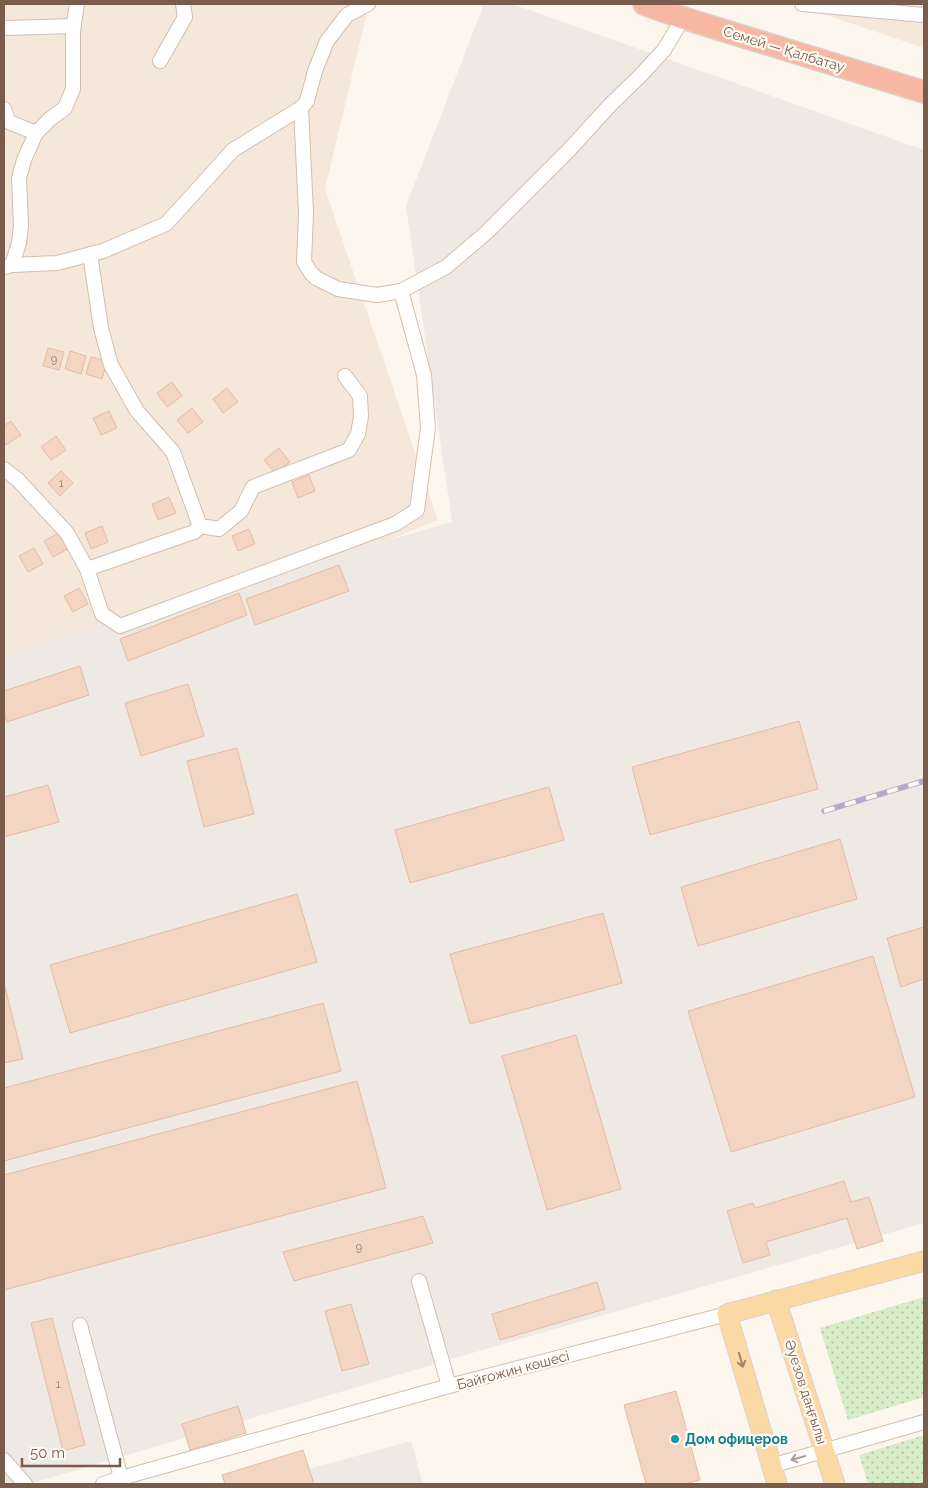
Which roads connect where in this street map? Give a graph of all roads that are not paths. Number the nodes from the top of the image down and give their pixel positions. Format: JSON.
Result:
{"nodes":[{"id":1,"x":77,"y":4,"type":"edge"},
{"id":2,"x":183,"y":4,"type":"edge"},
{"id":3,"x":368,"y":4,"type":"edge"},
{"id":4,"x":644,"y":4,"type":"edge"},
{"id":5,"x":802,"y":4,"type":"edge"},
{"id":6,"x":818,"y":4,"type":"edge"},
{"id":7,"x":924,"y":15,"type":"edge"},
{"id":8,"x":683,"y":18,"type":"junction"},
{"id":9,"x":74,"y":26,"type":"junction"},
{"id":10,"x":4,"y":28,"type":"edge"},
{"id":11,"x":160,"y":61,"type":"dead end"},
{"id":12,"x":924,"y":92,"type":"edge"},
{"id":13,"x":301,"y":108,"type":"junction"},
{"id":14,"x":4,"y":109,"type":"edge"},
{"id":15,"x":36,"y":134,"type":"junction"},
{"id":16,"x":90,"y":254,"type":"junction"},
{"id":17,"x":8,"y":266,"type":"edge"},
{"id":18,"x":401,"y":290,"type":"junction"},
{"id":19,"x":345,"y":376,"type":"dead end"},
{"id":20,"x":4,"y":469,"type":"edge"},
{"id":21,"x":200,"y":526,"type":"junction"},
{"id":22,"x":87,"y":569,"type":"junction"},
{"id":23,"x":924,"y":1261,"type":"edge"},
{"id":24,"x":419,"y":1281,"type":"dead end"},
{"id":25,"x":776,"y":1300,"type":"junction"},
{"id":26,"x":727,"y":1314,"type":"junction"},
{"id":27,"x":80,"y":1325,"type":"dead end"},
{"id":28,"x":449,"y":1386,"type":"junction"},
{"id":29,"x":924,"y":1422,"type":"edge"},
{"id":30,"x":824,"y":1451,"type":"junction"},
{"id":31,"x":4,"y":1460,"type":"edge"},
{"id":32,"x":771,"y":1466,"type":"junction"},
{"id":33,"x":121,"y":1478,"type":"junction"},
{"id":34,"x":25,"y":1484,"type":"edge"},
{"id":35,"x":103,"y":1484,"type":"edge"},
{"id":36,"x":776,"y":1484,"type":"edge"},
{"id":37,"x":835,"y":1484,"type":"edge"}],
"edges":[{"from":1,"to":9,"type":"street"},
{"from":2,"to":11,"type":"street"},
{"from":3,"to":13,"type":"street"},
{"from":4,"to":8,"type":"highway","name":"Семей — Қалбатау"},
{"from":5,"to":6,"type":"street"},
{"from":6,"to":7,"type":"street"},
{"from":8,"to":12,"type":"highway","name":"Семей — Қалбатау"},
{"from":8,"to":18,"type":"street"},
{"from":9,"to":10,"type":"street"},
{"from":9,"to":15,"type":"street"},
{"from":13,"to":16,"type":"street"},
{"from":13,"to":18,"type":"street"},
{"from":14,"to":15,"type":"street"},
{"from":15,"to":17,"type":"street"},
{"from":16,"to":17,"type":"street"},
{"from":16,"to":21,"type":"street"},
{"from":18,"to":22,"type":"street"},
{"from":19,"to":21,"type":"street"},
{"from":20,"to":22,"type":"street"},
{"from":21,"to":22,"type":"street"},
{"from":23,"to":25,"type":"main road","name":"Байғожин көшесі"},
{"from":24,"to":28,"type":"street"},
{"from":25,"to":26,"type":"main road","name":"Байғожин көшесі"},
{"from":25,"to":30,"type":"main road","name":"Әуезов даңғылы"},
{"from":26,"to":28,"type":"street","name":"Байғожин көшесі"},
{"from":26,"to":32,"type":"main road","one_way":true},
{"from":27,"to":33,"type":"street"},
{"from":28,"to":33,"type":"street","name":"Байғожин көшесі"},
{"from":29,"to":30,"type":"street"},
{"from":30,"to":32,"type":"street","one_way":true},
{"from":30,"to":37,"type":"main road","name":"Әуезов даңғылы"},
{"from":31,"to":34,"type":"street"},
{"from":32,"to":36,"type":"main road"},
{"from":33,"to":35,"type":"street","name":"Байғожин көшесі"}]}
